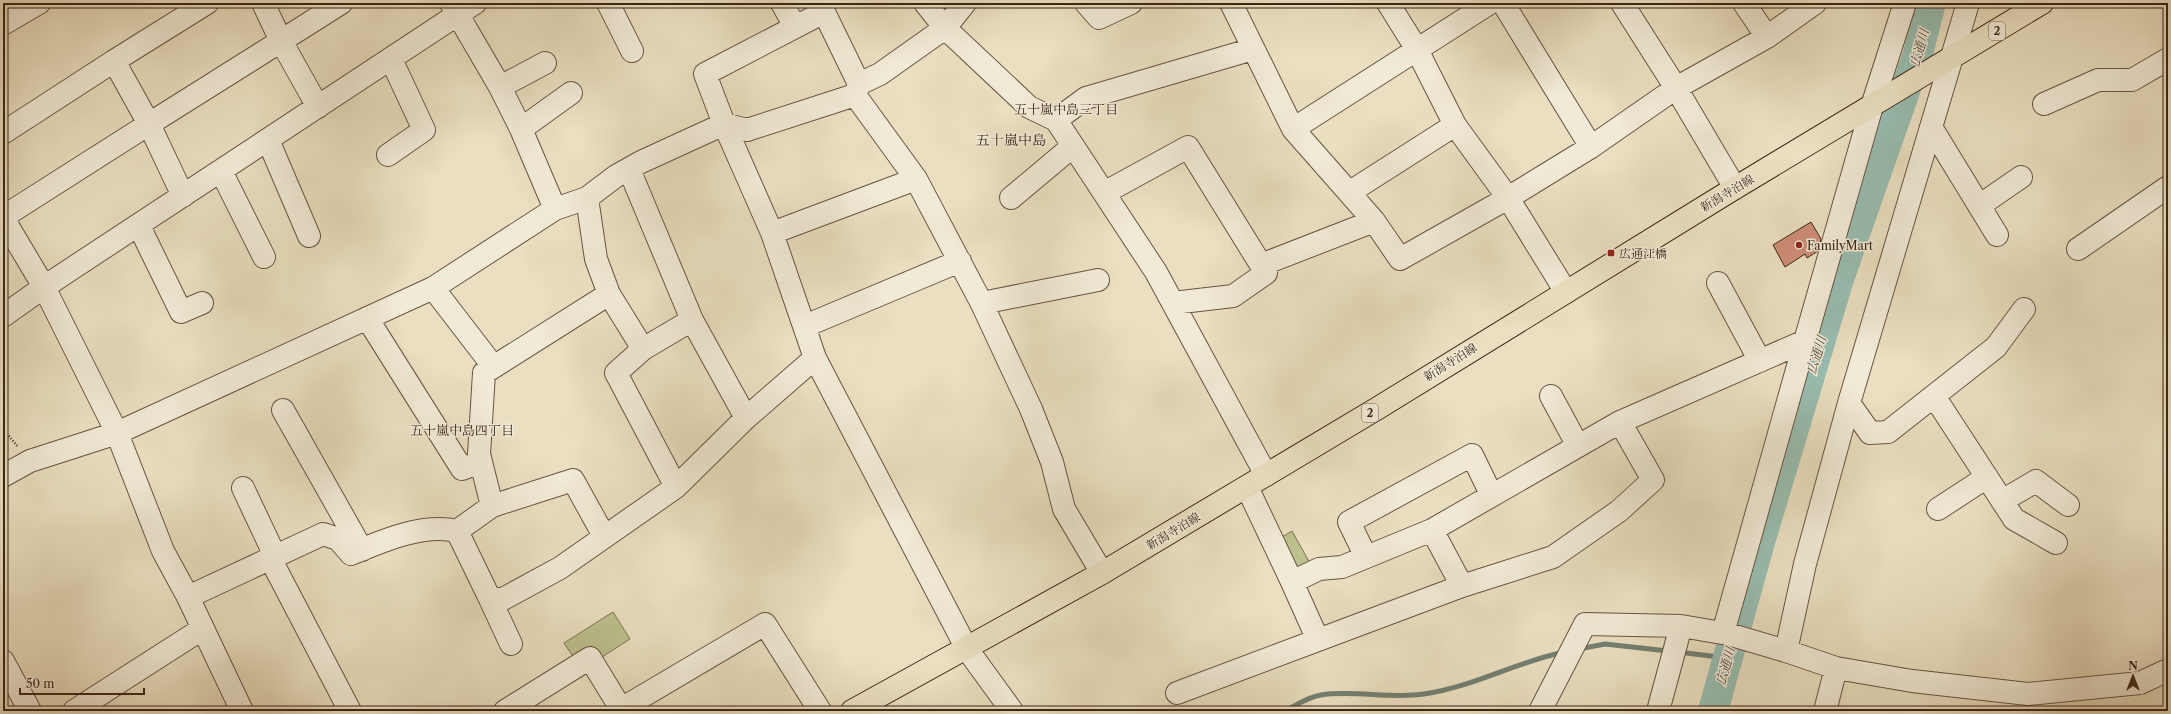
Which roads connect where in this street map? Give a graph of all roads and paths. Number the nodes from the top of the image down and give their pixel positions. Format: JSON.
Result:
{"nodes":[{"id":1,"x":39,"y":3,"type":"edge"},
{"id":2,"x":207,"y":3,"type":"edge"},
{"id":3,"x":263,"y":3,"type":"edge"},
{"id":4,"x":341,"y":3,"type":"edge"},
{"id":5,"x":608,"y":3,"type":"edge"},
{"id":6,"x":782,"y":3,"type":"edge"},
{"id":7,"x":925,"y":3,"type":"edge"},
{"id":8,"x":965,"y":3,"type":"edge"},
{"id":9,"x":1086,"y":3,"type":"edge"},
{"id":10,"x":1131,"y":3,"type":"edge"},
{"id":11,"x":1231,"y":3,"type":"edge"},
{"id":12,"x":1388,"y":3,"type":"edge"},
{"id":13,"x":1490,"y":3,"type":"edge"},
{"id":14,"x":1503,"y":3,"type":"edge"},
{"id":15,"x":1622,"y":3,"type":"edge"},
{"id":16,"x":1744,"y":3,"type":"edge"},
{"id":17,"x":1814,"y":3,"type":"edge"},
{"id":18,"x":1906,"y":3,"type":"edge"},
{"id":19,"x":1968,"y":3,"type":"edge"},
{"id":20,"x":2042,"y":3,"type":"edge"},
{"id":21,"x":461,"y":7,"type":"edge"},
{"id":22,"x":4,"y":22,"type":"edge"},
{"id":23,"x":795,"y":27,"type":"junction"},
{"id":24,"x":945,"y":28,"type":"junction"},
{"id":25,"x":1767,"y":37,"type":"junction"},
{"id":26,"x":281,"y":41,"type":"junction"},
{"id":27,"x":1416,"y":48,"type":"junction"},
{"id":28,"x":1253,"y":49,"type":"junction"},
{"id":29,"x":632,"y":51,"type":"dead end"},
{"id":30,"x":391,"y":59,"type":"junction"},
{"id":31,"x":2168,"y":59,"type":"edge"},
{"id":32,"x":114,"y":61,"type":"junction"},
{"id":33,"x":1946,"y":61,"type":"junction"},
{"id":34,"x":545,"y":64,"type":"dead end"},
{"id":35,"x":500,"y":87,"type":"junction"},
{"id":36,"x":1676,"y":88,"type":"junction"},
{"id":37,"x":857,"y":90,"type":"junction"},
{"id":38,"x":571,"y":93,"type":"dead end"},
{"id":39,"x":1876,"y":103,"type":"junction"},
{"id":40,"x":2044,"y":104,"type":"dead end"},
{"id":41,"x":318,"y":107,"type":"junction"},
{"id":42,"x":1056,"y":120,"type":"junction"},
{"id":43,"x":149,"y":124,"type":"junction"},
{"id":44,"x":724,"y":124,"type":"junction"},
{"id":45,"x":1455,"y":125,"type":"junction"},
{"id":46,"x":1931,"y":127,"type":"junction"},
{"id":47,"x":1293,"y":128,"type":"junction"},
{"id":48,"x":520,"y":129,"type":"junction"},
{"id":49,"x":3,"y":133,"type":"edge"},
{"id":50,"x":268,"y":140,"type":"junction"},
{"id":51,"x":1073,"y":146,"type":"junction"},
{"id":52,"x":1591,"y":147,"type":"junction"},
{"id":53,"x":388,"y":155,"type":"dead end"},
{"id":54,"x":629,"y":169,"type":"junction"},
{"id":55,"x":221,"y":171,"type":"junction"},
{"id":56,"x":2021,"y":177,"type":"dead end"},
{"id":57,"x":916,"y":179,"type":"junction"},
{"id":58,"x":2168,"y":187,"type":"edge"},
{"id":59,"x":1734,"y":188,"type":"junction"},
{"id":60,"x":1350,"y":192,"type":"junction"},
{"id":61,"x":1104,"y":193,"type":"junction"},
{"id":62,"x":183,"y":196,"type":"junction"},
{"id":63,"x":587,"y":198,"type":"junction"},
{"id":64,"x":1011,"y":198,"type":"dead end"},
{"id":65,"x":1508,"y":198,"type":"junction"},
{"id":66,"x":1979,"y":206,"type":"junction"},
{"id":67,"x":555,"y":210,"type":"junction"},
{"id":68,"x":3,"y":218,"type":"edge"},
{"id":69,"x":1374,"y":221,"type":"junction"},
{"id":70,"x":139,"y":226,"type":"junction"},
{"id":71,"x":772,"y":233,"type":"junction"},
{"id":72,"x":1997,"y":235,"type":"dead end"},
{"id":73,"x":309,"y":236,"type":"dead end"},
{"id":74,"x":2078,"y":249,"type":"dead end"},
{"id":75,"x":264,"y":257,"type":"dead end"},
{"id":76,"x":960,"y":261,"type":"junction"},
{"id":77,"x":1261,"y":265,"type":"junction"},
{"id":78,"x":1098,"y":280,"type":"dead end"},
{"id":79,"x":1718,"y":283,"type":"dead end"},
{"id":80,"x":44,"y":287,"type":"junction"},
{"id":81,"x":433,"y":288,"type":"junction"},
{"id":82,"x":1566,"y":292,"type":"junction"},
{"id":83,"x":609,"y":294,"type":"junction"},
{"id":84,"x":202,"y":302,"type":"dead end"},
{"id":85,"x":1173,"y":303,"type":"junction"},
{"id":86,"x":982,"y":304,"type":"junction"},
{"id":87,"x":2024,"y":309,"type":"dead end"},
{"id":88,"x":3,"y":316,"type":"edge"},
{"id":89,"x":367,"y":318,"type":"junction"},
{"id":90,"x":692,"y":320,"type":"junction"},
{"id":91,"x":805,"y":326,"type":"junction"},
{"id":92,"x":1805,"y":342,"type":"junction"},
{"id":93,"x":643,"y":350,"type":"junction"},
{"id":94,"x":815,"y":358,"type":"junction"},
{"id":95,"x":1760,"y":361,"type":"junction"},
{"id":96,"x":493,"y":366,"type":"junction"},
{"id":97,"x":1551,"y":396,"type":"dead end"},
{"id":98,"x":1934,"y":396,"type":"junction"},
{"id":99,"x":1849,"y":403,"type":"junction"},
{"id":100,"x":283,"y":410,"type":"dead end"},
{"id":101,"x":746,"y":418,"type":"junction"},
{"id":102,"x":1620,"y":422,"type":"junction"},
{"id":103,"x":117,"y":433,"type":"junction"},
{"id":104,"x":1578,"y":446,"type":"junction"},
{"id":105,"x":481,"y":462,"type":"junction"},
{"id":106,"x":1266,"y":475,"type":"junction"},
{"id":107,"x":3,"y":476,"type":"edge"},
{"id":108,"x":1986,"y":477,"type":"junction"},
{"id":109,"x":676,"y":487,"type":"junction"},
{"id":110,"x":1247,"y":487,"type":"junction"},
{"id":111,"x":243,"y":488,"type":"dead end"},
{"id":112,"x":1491,"y":494,"type":"junction"},
{"id":113,"x":2002,"y":501,"type":"junction"},
{"id":114,"x":2068,"y":505,"type":"dead end"},
{"id":115,"x":492,"y":506,"type":"junction"},
{"id":116,"x":1938,"y":509,"type":"dead end"},
{"id":117,"x":1432,"y":530,"type":"junction"},
{"id":118,"x":457,"y":531,"type":"junction"},
{"id":119,"x":604,"y":536,"type":"junction"},
{"id":120,"x":2056,"y":543,"type":"dead end"},
{"id":121,"x":362,"y":550,"type":"junction"},
{"id":122,"x":273,"y":557,"type":"junction"},
{"id":123,"x":1366,"y":557,"type":"junction"},
{"id":124,"x":1102,"y":573,"type":"junction"},
{"id":125,"x":1292,"y":582,"type":"junction"},
{"id":126,"x":1462,"y":586,"type":"junction"},
{"id":127,"x":188,"y":597,"type":"junction"},
{"id":128,"x":490,"y":599,"type":"junction"},
{"id":129,"x":1681,"y":626,"type":"junction"},
{"id":130,"x":202,"y":629,"type":"junction"},
{"id":131,"x":1725,"y":634,"type":"junction"},
{"id":132,"x":1318,"y":640,"type":"junction"},
{"id":133,"x":511,"y":644,"type":"dead end"},
{"id":134,"x":967,"y":649,"type":"junction"},
{"id":135,"x":1782,"y":650,"type":"junction"},
{"id":136,"x":3,"y":660,"type":"edge"},
{"id":137,"x":1836,"y":668,"type":"junction"},
{"id":138,"x":2168,"y":670,"type":"edge"},
{"id":139,"x":1178,"y":693,"type":"dead end"},
{"id":140,"x":85,"y":708,"type":"edge"},
{"id":141,"x":620,"y":710,"type":"edge"},
{"id":142,"x":30,"y":711,"type":"edge"},
{"id":143,"x":242,"y":711,"type":"edge"},
{"id":144,"x":350,"y":711,"type":"edge"},
{"id":145,"x":505,"y":711,"type":"edge"},
{"id":146,"x":820,"y":711,"type":"edge"},
{"id":147,"x":852,"y":711,"type":"edge"},
{"id":148,"x":1012,"y":711,"type":"edge"},
{"id":149,"x":1540,"y":711,"type":"edge"},
{"id":150,"x":1658,"y":711,"type":"edge"},
{"id":151,"x":1825,"y":711,"type":"edge"}],
"edges":[{"from":1,"to":22,"type":"street"},
{"from":2,"to":32,"type":"street"},
{"from":3,"to":26,"type":"street"},
{"from":4,"to":26,"type":"street"},
{"from":5,"to":29,"type":"street"},
{"from":6,"to":23,"type":"street"},
{"from":7,"to":24,"type":"street"},
{"from":8,"to":24,"type":"street"},
{"from":9,"to":10,"type":"street"},
{"from":11,"to":28,"type":"street"},
{"from":12,"to":27,"type":"street"},
{"from":13,"to":27,"type":"street"},
{"from":14,"to":52,"type":"street"},
{"from":15,"to":36,"type":"street"},
{"from":16,"to":25,"type":"street"},
{"from":17,"to":25,"type":"street"},
{"from":18,"to":39,"type":"street"},
{"from":19,"to":33,"type":"street"},
{"from":20,"to":33,"type":"main road","name":"新潟寺泊線","number":"2"},
{"from":21,"to":30,"type":"street"},
{"from":21,"to":35,"type":"street"},
{"from":23,"to":37,"type":"street"},
{"from":23,"to":44,"type":"street"},
{"from":24,"to":37,"type":"street"},
{"from":24,"to":42,"type":"street"},
{"from":25,"to":36,"type":"street"},
{"from":26,"to":41,"type":"street"},
{"from":26,"to":43,"type":"street"},
{"from":27,"to":45,"type":"street"},
{"from":27,"to":47,"type":"street"},
{"from":28,"to":42,"type":"street"},
{"from":28,"to":47,"type":"street"},
{"from":30,"to":41,"type":"street"},
{"from":30,"to":53,"type":"street"},
{"from":31,"to":40,"type":"street"},
{"from":32,"to":43,"type":"street"},
{"from":32,"to":49,"type":"street"},
{"from":33,"to":39,"type":"main road","name":"新潟寺泊線","number":"2"},
{"from":33,"to":46,"type":"street"},
{"from":34,"to":35,"type":"street"},
{"from":35,"to":48,"type":"street"},
{"from":36,"to":52,"type":"street"},
{"from":36,"to":59,"type":"street"},
{"from":37,"to":44,"type":"street"},
{"from":37,"to":57,"type":"street"},
{"from":38,"to":48,"type":"street"},
{"from":39,"to":59,"type":"main road","name":"新潟寺泊線","number":"2"},
{"from":39,"to":92,"type":"street"},
{"from":41,"to":50,"type":"street"},
{"from":42,"to":51,"type":"street"},
{"from":43,"to":62,"type":"street"},
{"from":43,"to":68,"type":"street"},
{"from":44,"to":54,"type":"street"},
{"from":44,"to":71,"type":"street"},
{"from":45,"to":60,"type":"street"},
{"from":45,"to":65,"type":"street"},
{"from":46,"to":66,"type":"street"},
{"from":46,"to":99,"type":"street"},
{"from":47,"to":60,"type":"street"},
{"from":48,"to":67,"type":"street"},
{"from":50,"to":55,"type":"street"},
{"from":50,"to":73,"type":"street"},
{"from":51,"to":61,"type":"street"},
{"from":51,"to":64,"type":"street"},
{"from":52,"to":65,"type":"street"},
{"from":54,"to":63,"type":"street"},
{"from":54,"to":90,"type":"street"},
{"from":55,"to":62,"type":"street"},
{"from":55,"to":75,"type":"street"},
{"from":56,"to":66,"type":"street"},
{"from":57,"to":71,"type":"street"},
{"from":57,"to":76,"type":"street"},
{"from":58,"to":74,"type":"street"},
{"from":59,"to":82,"type":"main road","name":"新潟寺泊線","number":"2"},
{"from":60,"to":69,"type":"street"},
{"from":61,"to":77,"type":"street"},
{"from":61,"to":85,"type":"street"},
{"from":62,"to":70,"type":"street"},
{"from":63,"to":67,"type":"street"},
{"from":63,"to":83,"type":"street"},
{"from":65,"to":69,"type":"street"},
{"from":65,"to":82,"type":"street"},
{"from":66,"to":72,"type":"street"},
{"from":67,"to":81,"type":"street"},
{"from":68,"to":80,"type":"street"},
{"from":69,"to":77,"type":"street"},
{"from":70,"to":80,"type":"street"},
{"from":70,"to":84,"type":"street"},
{"from":71,"to":91,"type":"street"},
{"from":76,"to":86,"type":"street"},
{"from":76,"to":91,"type":"street"},
{"from":77,"to":85,"type":"street"},
{"from":78,"to":86,"type":"street"},
{"from":79,"to":95,"type":"street"},
{"from":80,"to":88,"type":"street"},
{"from":80,"to":103,"type":"street"},
{"from":81,"to":89,"type":"street"},
{"from":81,"to":96,"type":"street"},
{"from":82,"to":106,"type":"main road","name":"新潟寺泊線","number":"2"},
{"from":83,"to":93,"type":"street"},
{"from":83,"to":96,"type":"street"},
{"from":85,"to":106,"type":"street"},
{"from":86,"to":124,"type":"street"},
{"from":87,"to":98,"type":"street"},
{"from":89,"to":103,"type":"street"},
{"from":89,"to":105,"type":"street"},
{"from":90,"to":93,"type":"street"},
{"from":90,"to":101,"type":"street"},
{"from":91,"to":94,"type":"street"},
{"from":92,"to":95,"type":"street"},
{"from":92,"to":131,"type":"street"},
{"from":93,"to":109,"type":"street"},
{"from":94,"to":101,"type":"street"},
{"from":94,"to":134,"type":"street"},
{"from":95,"to":102,"type":"street"},
{"from":96,"to":105,"type":"street"},
{"from":97,"to":104,"type":"street"},
{"from":98,"to":99,"type":"street"},
{"from":98,"to":108,"type":"street"},
{"from":99,"to":135,"type":"street"},
{"from":100,"to":121,"type":"street"},
{"from":101,"to":109,"type":"street"},
{"from":102,"to":104,"type":"street"},
{"from":102,"to":126,"type":"street"},
{"from":103,"to":107,"type":"street"},
{"from":103,"to":127,"type":"street"},
{"from":104,"to":112,"type":"street"},
{"from":105,"to":115,"type":"street"},
{"from":106,"to":110,"type":"main road","name":"新潟寺泊線","number":"2"},
{"from":108,"to":113,"type":"street"},
{"from":108,"to":116,"type":"street"},
{"from":109,"to":119,"type":"street"},
{"from":110,"to":124,"type":"main road","name":"新潟寺泊線","number":"2"},
{"from":110,"to":125,"type":"street"},
{"from":111,"to":122,"type":"street"},
{"from":112,"to":117,"type":"street"},
{"from":112,"to":123,"type":"street"},
{"from":113,"to":114,"type":"street"},
{"from":113,"to":120,"type":"street"},
{"from":115,"to":118,"type":"street"},
{"from":115,"to":119,"type":"street"},
{"from":117,"to":123,"type":"street"},
{"from":117,"to":126,"type":"street"},
{"from":118,"to":121,"type":"street"},
{"from":118,"to":128,"type":"street"},
{"from":119,"to":128,"type":"street"},
{"from":121,"to":122,"type":"street"},
{"from":122,"to":127,"type":"street"},
{"from":122,"to":144,"type":"street"},
{"from":123,"to":125,"type":"street"},
{"from":124,"to":134,"type":"main road","name":"新潟寺泊線","number":"2"},
{"from":125,"to":132,"type":"street"},
{"from":126,"to":132,"type":"street"},
{"from":127,"to":130,"type":"street"},
{"from":128,"to":133,"type":"street"},
{"from":129,"to":131,"type":"street"},
{"from":129,"to":149,"type":"street"},
{"from":129,"to":150,"type":"street"},
{"from":130,"to":140,"type":"street"},
{"from":130,"to":143,"type":"street"},
{"from":131,"to":135,"type":"street"},
{"from":132,"to":139,"type":"street"},
{"from":134,"to":147,"type":"main road","name":"新潟寺泊線","number":"2"},
{"from":134,"to":148,"type":"street"},
{"from":135,"to":137,"type":"street"},
{"from":136,"to":142,"type":"street"},
{"from":137,"to":138,"type":"street"},
{"from":137,"to":151,"type":"street"},
{"from":141,"to":145,"type":"street"},
{"from":141,"to":146,"type":"street"}]}
